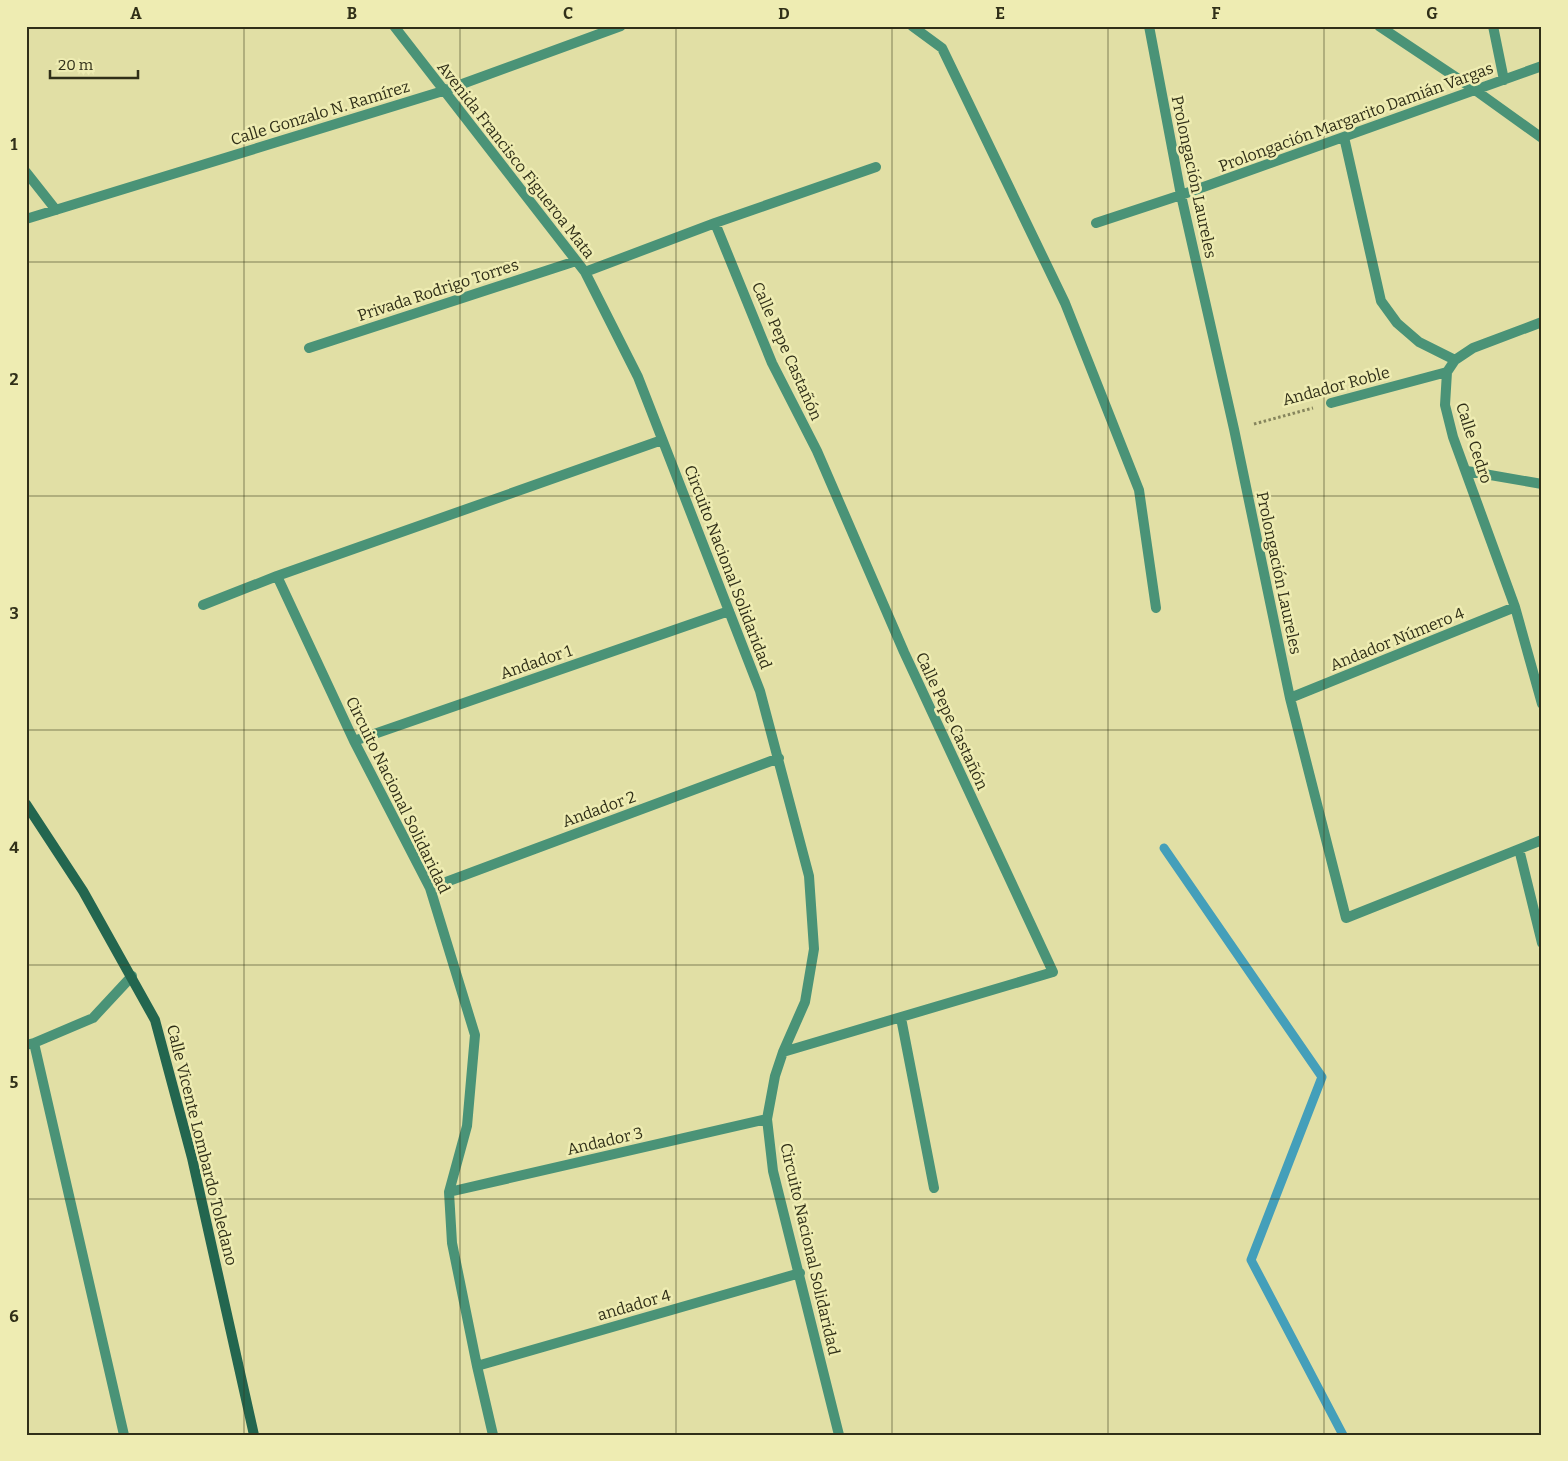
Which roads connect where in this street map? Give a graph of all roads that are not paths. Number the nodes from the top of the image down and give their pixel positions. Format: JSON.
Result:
{"nodes":[{"id":1,"x":394,"y":26,"type":"edge"},
{"id":2,"x":621,"y":26,"type":"edge"},
{"id":3,"x":912,"y":26,"type":"edge"},
{"id":4,"x":1149,"y":26,"type":"edge"},
{"id":5,"x":1379,"y":26,"type":"edge"},
{"id":6,"x":1493,"y":26,"type":"edge"},
{"id":7,"x":1542,"y":66,"type":"edge"},
{"id":8,"x":1504,"y":80,"type":"junction"},
{"id":9,"x":1475,"y":90,"type":"junction"},
{"id":10,"x":443,"y":91,"type":"junction"},
{"id":11,"x":1344,"y":137,"type":"junction"},
{"id":12,"x":1542,"y":138,"type":"edge"},
{"id":13,"x":876,"y":168,"type":"dead end"},
{"id":14,"x":26,"y":172,"type":"edge"},
{"id":15,"x":1181,"y":195,"type":"junction"},
{"id":16,"x":56,"y":210,"type":"junction"},
{"id":17,"x":26,"y":219,"type":"edge"},
{"id":18,"x":715,"y":222,"type":"junction"},
{"id":19,"x":1096,"y":223,"type":"dead end"},
{"id":20,"x":576,"y":261,"type":"junction"},
{"id":21,"x":585,"y":272,"type":"junction"},
{"id":22,"x":1542,"y":322,"type":"edge"},
{"id":23,"x":309,"y":348,"type":"dead end"},
{"id":24,"x":1456,"y":360,"type":"junction"},
{"id":25,"x":1447,"y":372,"type":"junction"},
{"id":26,"x":1330,"y":403,"type":"road end"},
{"id":27,"x":662,"y":440,"type":"junction"},
{"id":28,"x":1467,"y":471,"type":"junction"},
{"id":29,"x":1542,"y":484,"type":"edge"},
{"id":30,"x":277,"y":576,"type":"junction"},
{"id":31,"x":203,"y":605,"type":"dead end"},
{"id":32,"x":1156,"y":608,"type":"dead end"},
{"id":33,"x":1515,"y":608,"type":"junction"},
{"id":34,"x":729,"y":611,"type":"junction"},
{"id":35,"x":1290,"y":698,"type":"junction"},
{"id":36,"x":1542,"y":704,"type":"edge"},
{"id":37,"x":354,"y":741,"type":"junction"},
{"id":38,"x":779,"y":758,"type":"junction"},
{"id":39,"x":26,"y":804,"type":"edge"},
{"id":40,"x":1542,"y":840,"type":"edge"},
{"id":41,"x":1519,"y":849,"type":"junction"},
{"id":42,"x":430,"y":888,"type":"junction"},
{"id":43,"x":1542,"y":943,"type":"edge"},
{"id":44,"x":132,"y":976,"type":"junction"},
{"id":45,"x":901,"y":1018,"type":"junction"},
{"id":46,"x":30,"y":1044,"type":"edge"},
{"id":47,"x":783,"y":1052,"type":"junction"},
{"id":48,"x":767,"y":1120,"type":"junction"},
{"id":49,"x":934,"y":1188,"type":"dead end"},
{"id":50,"x":449,"y":1192,"type":"junction"},
{"id":51,"x":800,"y":1273,"type":"junction"},
{"id":52,"x":477,"y":1366,"type":"junction"},
{"id":53,"x":124,"y":1435,"type":"edge"},
{"id":54,"x":254,"y":1435,"type":"edge"},
{"id":55,"x":492,"y":1435,"type":"edge"},
{"id":56,"x":839,"y":1435,"type":"edge"}],
"edges":[{"from":1,"to":10,"type":"street","name":"Avenida Francisco Figueroa Mata"},
{"from":2,"to":10,"type":"street","name":"Calle Gonzalo N. Ramírez"},
{"from":3,"to":32,"type":"street"},
{"from":4,"to":15,"type":"street","name":"Prolongación Laureles"},
{"from":5,"to":9,"type":"street"},
{"from":6,"to":8,"type":"street"},
{"from":7,"to":8,"type":"street","name":"Prolongación Margarito Damián Vargas"},
{"from":8,"to":9,"type":"street","name":"Prolongación Margarito Damián Vargas"},
{"from":9,"to":11,"type":"street","name":"Prolongación Margarito Damián Vargas"},
{"from":9,"to":12,"type":"street"},
{"from":10,"to":16,"type":"street","name":"Calle Gonzalo N. Ramírez"},
{"from":10,"to":20,"type":"street","name":"Avenida Francisco Figueroa Mata"},
{"from":11,"to":15,"type":"street","name":"Prolongación Margarito Damián Vargas"},
{"from":11,"to":24,"type":"street"},
{"from":13,"to":18,"type":"street"},
{"from":14,"to":16,"type":"street"},
{"from":15,"to":19,"type":"street","name":"Prolongación Margarito Damián Vargas"},
{"from":15,"to":35,"type":"street","name":"Prolongación Laureles"},
{"from":16,"to":17,"type":"street","name":"Calle Gonzalo N. Ramírez"},
{"from":18,"to":21,"type":"street","name":"Avenida Francisco Figueroa Mata"},
{"from":18,"to":45,"type":"street","name":"Calle Pepe Castañón"},
{"from":20,"to":21,"type":"street","name":"Avenida Francisco Figueroa Mata"},
{"from":20,"to":23,"type":"street","name":"Privada Rodrigo Torres"},
{"from":21,"to":27,"type":"street","name":"Circuito Nacional Solidaridad"},
{"from":22,"to":24,"type":"street"},
{"from":24,"to":25,"type":"street"},
{"from":25,"to":26,"type":"street","name":"Andador Roble"},
{"from":25,"to":28,"type":"street","name":"Calle Cedro"},
{"from":27,"to":30,"type":"street"},
{"from":27,"to":34,"type":"street","name":"Circuito Nacional Solidaridad"},
{"from":28,"to":29,"type":"street"},
{"from":28,"to":33,"type":"street","name":"Calle Cedro"},
{"from":30,"to":31,"type":"street"},
{"from":30,"to":37,"type":"street","name":"Circuito Nacional Solidaridad"},
{"from":33,"to":35,"type":"street","name":"Andador Número 4"},
{"from":33,"to":36,"type":"street","name":"Calle Cedro"},
{"from":34,"to":37,"type":"street","name":"Andador 1"},
{"from":34,"to":38,"type":"street","name":"Circuito Nacional Solidaridad"},
{"from":35,"to":41,"type":"street","name":"Prolongación Laureles"},
{"from":37,"to":42,"type":"street","name":"Circuito Nacional Solidaridad"},
{"from":38,"to":42,"type":"street","name":"Andador 2"},
{"from":38,"to":47,"type":"street","name":"Circuito Nacional Solidaridad"},
{"from":39,"to":44,"type":"street","name":"Calle Vicente Lombardo Toledano"},
{"from":40,"to":41,"type":"street","name":"Prolongación Laureles"},
{"from":41,"to":43,"type":"street"},
{"from":42,"to":50,"type":"street","name":"Circuito Nacional Solidaridad"},
{"from":44,"to":46,"type":"street"},
{"from":44,"to":54,"type":"street","name":"Calle Vicente Lombardo Toledano"},
{"from":45,"to":47,"type":"street","name":"Calle Pepe Castañón"},
{"from":45,"to":49,"type":"street"},
{"from":46,"to":53,"type":"street"},
{"from":47,"to":48,"type":"street","name":"Circuito Nacional Solidaridad"},
{"from":48,"to":50,"type":"street","name":"Andador 3"},
{"from":48,"to":51,"type":"street","name":"Circuito Nacional Solidaridad"},
{"from":50,"to":52,"type":"street","name":"Circuito Nacional Solidaridad"},
{"from":51,"to":52,"type":"street","name":"andador 4"},
{"from":51,"to":56,"type":"street","name":"Circuito Nacional Solidaridad"},
{"from":52,"to":55,"type":"street","name":"Circuito Nacional Solidaridad"}]}
